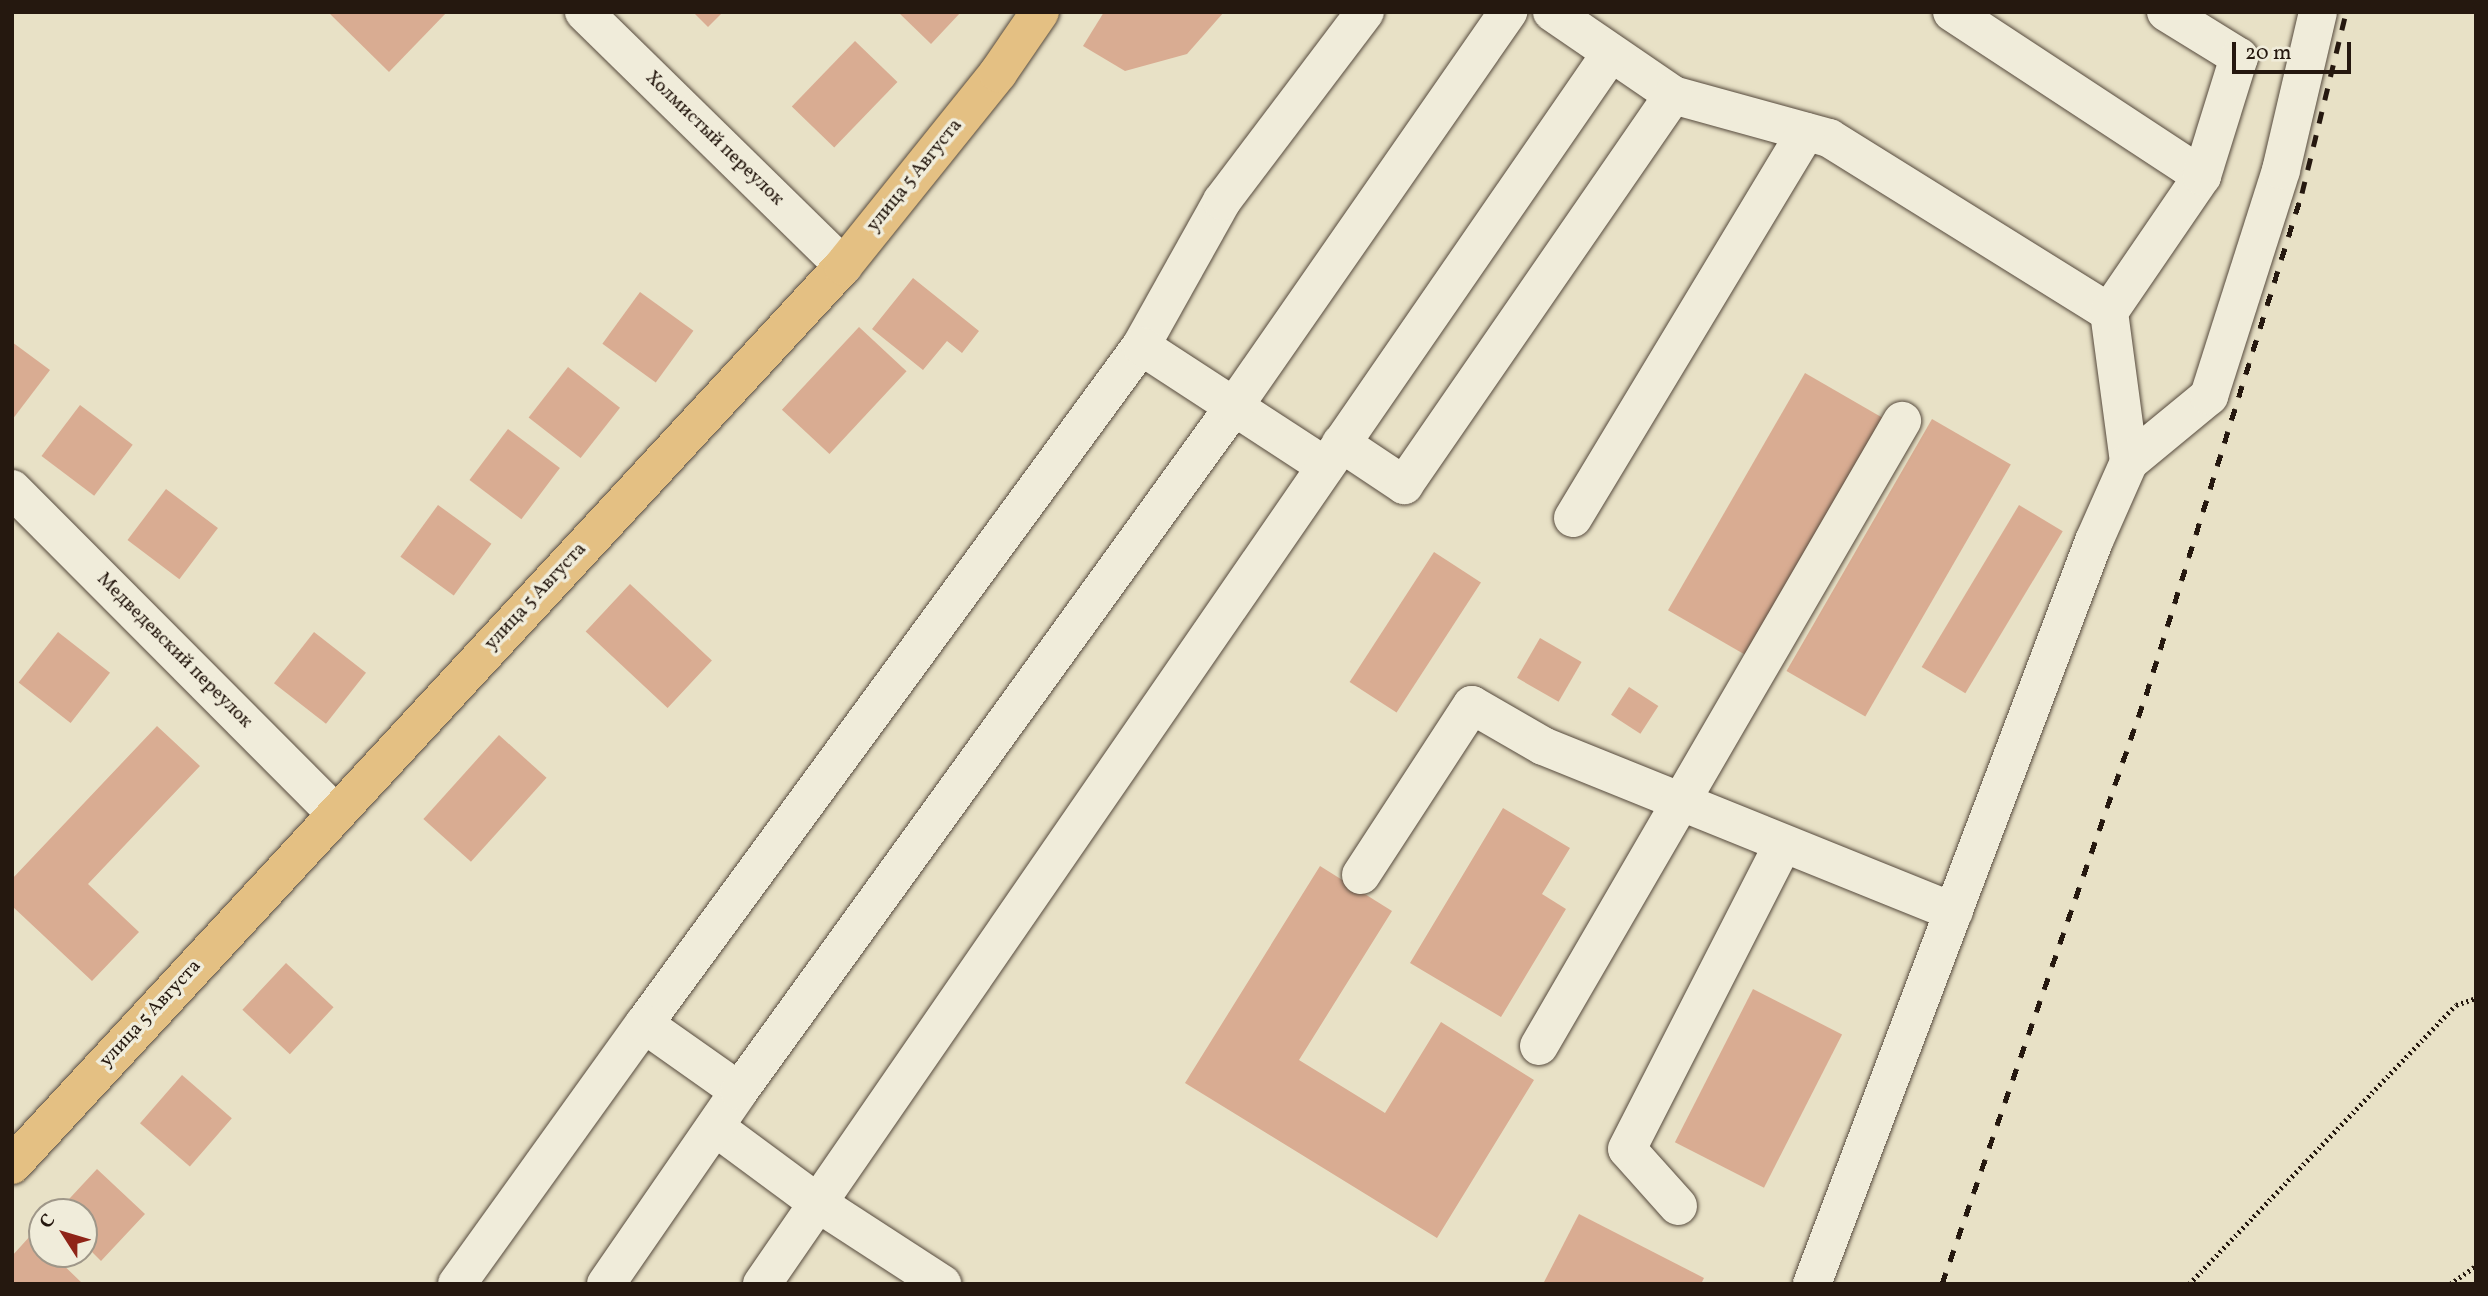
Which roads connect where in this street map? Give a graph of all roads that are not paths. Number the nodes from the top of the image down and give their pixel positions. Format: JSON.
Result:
{"nodes":[{"id":1,"x":584,"y":12,"type":"edge"},
{"id":2,"x":1040,"y":12,"type":"edge"},
{"id":3,"x":1365,"y":12,"type":"edge"},
{"id":4,"x":1508,"y":12,"type":"edge"},
{"id":5,"x":1552,"y":12,"type":"edge"},
{"id":6,"x":1952,"y":12,"type":"edge"},
{"id":7,"x":2166,"y":12,"type":"edge"},
{"id":8,"x":2318,"y":12,"type":"edge"},
{"id":9,"x":1611,"y":52,"type":"junction"},
{"id":10,"x":1673,"y":95,"type":"junction"},
{"id":11,"x":1806,"y":132,"type":"junction"},
{"id":12,"x":2202,"y":176,"type":"junction"},
{"id":13,"x":843,"y":265,"type":"junction"},
{"id":14,"x":2109,"y":312,"type":"junction"},
{"id":15,"x":1141,"y":346,"type":"junction"},
{"id":16,"x":1235,"y":405,"type":"junction"},
{"id":17,"x":1902,"y":421,"type":"dead end"},
{"id":18,"x":1333,"y":455,"type":"junction"},
{"id":19,"x":2129,"y":462,"type":"junction"},
{"id":20,"x":12,"y":489,"type":"edge"},
{"id":21,"x":1573,"y":518,"type":"dead end"},
{"id":22,"x":1683,"y":803,"type":"junction"},
{"id":23,"x":335,"y":813,"type":"junction"},
{"id":24,"x":1783,"y":844,"type":"junction"},
{"id":25,"x":1361,"y":875,"type":"dead end"},
{"id":26,"x":1954,"y":912,"type":"junction"},
{"id":27,"x":644,"y":1024,"type":"junction"},
{"id":28,"x":1539,"y":1046,"type":"dead end"},
{"id":29,"x":739,"y":1091,"type":"junction"},
{"id":30,"x":715,"y":1126,"type":"junction"},
{"id":31,"x":12,"y":1166,"type":"edge"},
{"id":32,"x":819,"y":1204,"type":"junction"},
{"id":33,"x":1678,"y":1206,"type":"dead end"},
{"id":34,"x":457,"y":1284,"type":"edge"},
{"id":35,"x":606,"y":1284,"type":"edge"},
{"id":36,"x":762,"y":1284,"type":"edge"},
{"id":37,"x":943,"y":1284,"type":"edge"},
{"id":38,"x":1812,"y":1284,"type":"edge"}],
"edges":[{"from":1,"to":13,"type":"street","name":"Холмистый переулок"},
{"from":2,"to":13,"type":"main road","name":"улица 5 Августа"},
{"from":3,"to":15,"type":"street"},
{"from":4,"to":16,"type":"street"},
{"from":5,"to":9,"type":"street"},
{"from":6,"to":12,"type":"street"},
{"from":7,"to":12,"type":"street"},
{"from":8,"to":19,"type":"street"},
{"from":9,"to":10,"type":"street"},
{"from":9,"to":18,"type":"street"},
{"from":10,"to":11,"type":"street"},
{"from":10,"to":18,"type":"street"},
{"from":11,"to":14,"type":"street"},
{"from":11,"to":21,"type":"street"},
{"from":12,"to":14,"type":"street"},
{"from":13,"to":23,"type":"main road","name":"улица 5 Августа"},
{"from":14,"to":19,"type":"street"},
{"from":15,"to":16,"type":"street"},
{"from":15,"to":27,"type":"street"},
{"from":16,"to":18,"type":"street"},
{"from":16,"to":29,"type":"street"},
{"from":17,"to":22,"type":"street"},
{"from":18,"to":32,"type":"street"},
{"from":19,"to":26,"type":"street"},
{"from":20,"to":23,"type":"street","name":"Медведевский переулок"},
{"from":22,"to":24,"type":"street"},
{"from":22,"to":25,"type":"street"},
{"from":22,"to":28,"type":"street"},
{"from":23,"to":31,"type":"main road","name":"улица 5 Августа"},
{"from":24,"to":26,"type":"street"},
{"from":24,"to":33,"type":"street"},
{"from":26,"to":38,"type":"street"},
{"from":27,"to":29,"type":"street"},
{"from":27,"to":34,"type":"street"},
{"from":29,"to":30,"type":"street"},
{"from":30,"to":32,"type":"street"},
{"from":30,"to":35,"type":"street"},
{"from":32,"to":36,"type":"street"},
{"from":32,"to":37,"type":"street"}]}
